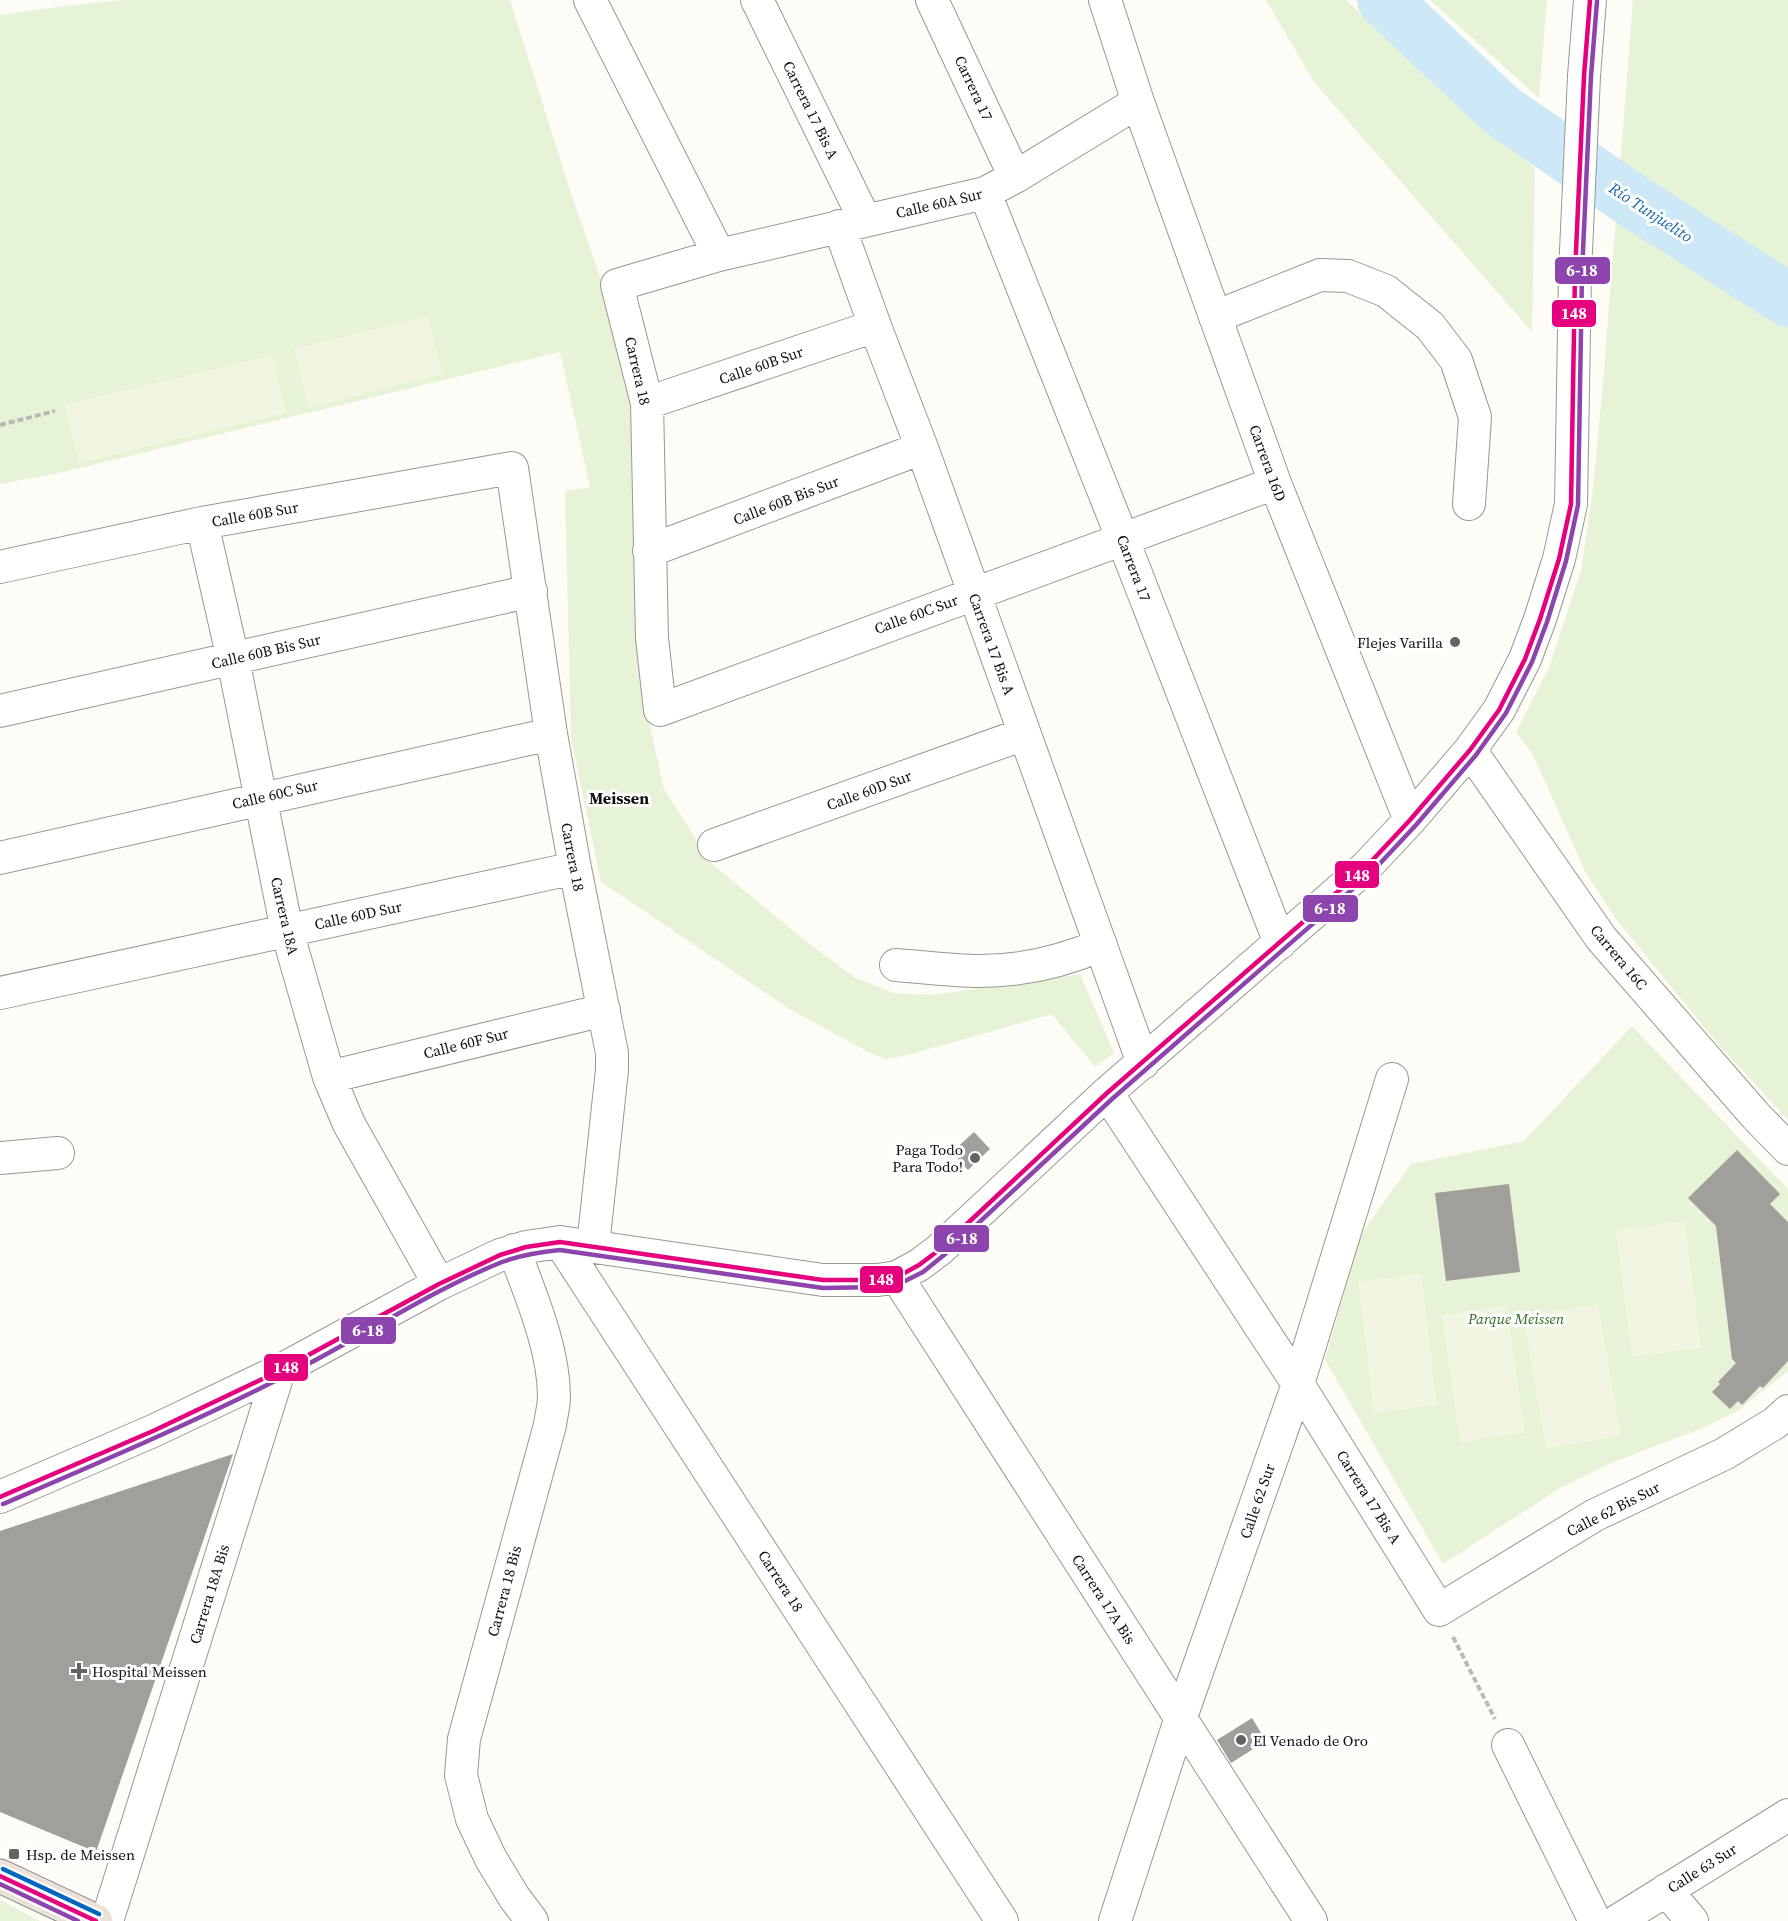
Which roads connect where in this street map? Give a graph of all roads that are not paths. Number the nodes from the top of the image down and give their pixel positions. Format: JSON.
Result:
{"nodes":[{"id":1,"x":590,"y":0,"type":"edge"},
{"id":2,"x":757,"y":0,"type":"edge"},
{"id":3,"x":932,"y":0,"type":"edge"},
{"id":4,"x":1105,"y":0,"type":"edge"},
{"id":5,"x":1590,"y":0,"type":"edge"},
{"id":6,"x":1138,"y":102,"type":"junction"},
{"id":7,"x":1015,"y":177,"type":"junction"},
{"id":8,"x":985,"y":193,"type":"junction"},
{"id":9,"x":852,"y":223,"type":"junction"},
{"id":10,"x":719,"y":255,"type":"junction"},
{"id":11,"x":617,"y":285,"type":"joint"},
{"id":12,"x":1215,"y":317,"type":"junction"},
{"id":13,"x":875,"y":326,"type":"junction"},
{"id":14,"x":647,"y":403,"type":"junction"},
{"id":15,"x":922,"y":448,"type":"junction"},
{"id":16,"x":512,"y":468,"type":"joint"},
{"id":17,"x":1275,"y":483,"type":"junction"},
{"id":18,"x":1469,"y":504,"type":"dead end"},
{"id":19,"x":202,"y":523,"type":"junction"},
{"id":20,"x":1123,"y":540,"type":"junction"},
{"id":21,"x":650,"y":551,"type":"junction"},
{"id":22,"x":0,"y":567,"type":"edge"},
{"id":23,"x":531,"y":591,"type":"junction"},
{"id":24,"x":974,"y":593,"type":"junction"},
{"id":25,"x":233,"y":658,"type":"junction"},
{"id":26,"x":660,"y":710,"type":"joint"},
{"id":27,"x":0,"y":711,"type":"edge"},
{"id":28,"x":551,"y":734,"type":"junction"},
{"id":29,"x":1024,"y":734,"type":"junction"},
{"id":30,"x":1470,"y":750,"type":"junction"},
{"id":31,"x":259,"y":798,"type":"junction"},
{"id":32,"x":1410,"y":820,"type":"junction"},
{"id":33,"x":714,"y":845,"type":"dead end"},
{"id":34,"x":0,"y":858,"type":"edge"},
{"id":35,"x":575,"y":868,"type":"junction"},
{"id":36,"x":287,"y":931,"type":"junction"},
{"id":37,"x":1280,"y":943,"type":"junction"},
{"id":38,"x":1101,"y":945,"type":"junction"},
{"id":39,"x":896,"y":965,"type":"dead end"},
{"id":40,"x":0,"y":993,"type":"edge"},
{"id":41,"x":604,"y":1010,"type":"junction"},
{"id":42,"x":1143,"y":1063,"type":"junction"},
{"id":43,"x":329,"y":1077,"type":"junction"},
{"id":44,"x":1392,"y":1079,"type":"dead end"},
{"id":45,"x":1107,"y":1093,"type":"junction"},
{"id":46,"x":1788,"y":1149,"type":"edge"},
{"id":47,"x":58,"y":1153,"type":"dead end"},
{"id":48,"x":0,"y":1158,"type":"edge"},
{"id":49,"x":560,"y":1242,"type":"junction"},
{"id":50,"x":593,"y":1246,"type":"junction"},
{"id":51,"x":514,"y":1250,"type":"junction"},
{"id":52,"x":897,"y":1277,"type":"junction"},
{"id":53,"x":439,"y":1284,"type":"junction"},
{"id":54,"x":279,"y":1371,"type":"junction"},
{"id":55,"x":1298,"y":1384,"type":"junction"},
{"id":56,"x":1788,"y":1411,"type":"edge"},
{"id":57,"x":0,"y":1497,"type":"edge"},
{"id":58,"x":1439,"y":1610,"type":"joint"},
{"id":59,"x":1181,"y":1718,"type":"junction"},
{"id":60,"x":1508,"y":1745,"type":"road end"},
{"id":61,"x":1788,"y":1815,"type":"edge"},
{"id":62,"x":0,"y":1876,"type":"edge"},
{"id":63,"x":1666,"y":1890,"type":"junction"},
{"id":64,"x":96,"y":1921,"type":"edge"},
{"id":65,"x":107,"y":1921,"type":"edge"},
{"id":66,"x":532,"y":1921,"type":"edge"},
{"id":67,"x":1002,"y":1921,"type":"edge"},
{"id":68,"x":1115,"y":1921,"type":"edge"},
{"id":69,"x":1311,"y":1921,"type":"edge"},
{"id":70,"x":1595,"y":1921,"type":"edge"},
{"id":71,"x":1617,"y":1921,"type":"edge"},
{"id":72,"x":1692,"y":1921,"type":"edge"}],
"edges":[{"from":1,"to":10,"type":"street"},
{"from":2,"to":9,"type":"street","name":"Carrera 17 Bis A"},
{"from":3,"to":7,"type":"street","name":"Carrera 17"},
{"from":4,"to":6,"type":"street"},
{"from":5,"to":30,"type":"street"},
{"from":6,"to":7,"type":"street","name":"Calle 60A Sur"},
{"from":6,"to":12,"type":"street","name":"Carrera 16D"},
{"from":7,"to":8,"type":"street","name":"Calle 60A Sur"},
{"from":8,"to":9,"type":"street","name":"Calle 60A Sur"},
{"from":8,"to":20,"type":"street","name":"Carrera 17"},
{"from":9,"to":10,"type":"street","name":"Calle 60A Sur"},
{"from":9,"to":13,"type":"street","name":"Carrera 17 Bis A"},
{"from":10,"to":11,"type":"street","name":"Calle 60A Sur"},
{"from":11,"to":14,"type":"street","name":"Carrera 18"},
{"from":12,"to":17,"type":"street","name":"Carrera 16D"},
{"from":12,"to":18,"type":"street"},
{"from":13,"to":14,"type":"street","name":"Calle 60B Sur"},
{"from":13,"to":15,"type":"street","name":"Carrera 17 Bis A"},
{"from":14,"to":21,"type":"street","name":"Carrera 18"},
{"from":15,"to":21,"type":"street","name":"Calle 60B Bis Sur"},
{"from":15,"to":24,"type":"street","name":"Carrera 17 Bis A"},
{"from":16,"to":19,"type":"street","name":"Calle 60B Sur"},
{"from":16,"to":23,"type":"street","name":"Carrera 18"},
{"from":17,"to":20,"type":"street","name":"Calle 60C Sur"},
{"from":17,"to":32,"type":"street","name":"Carrera 16D"},
{"from":19,"to":22,"type":"street","name":"Calle 60B Sur"},
{"from":19,"to":25,"type":"street","name":"Carrera 18A"},
{"from":20,"to":24,"type":"street","name":"Calle 60C Sur"},
{"from":20,"to":37,"type":"street","name":"Carrera 17"},
{"from":21,"to":26,"type":"street","name":"Carrera 18"},
{"from":23,"to":25,"type":"street","name":"Calle 60B Bis Sur"},
{"from":23,"to":28,"type":"street","name":"Carrera 18"},
{"from":24,"to":26,"type":"street","name":"Calle 60C Sur"},
{"from":24,"to":29,"type":"street","name":"Carrera 17 Bis A"},
{"from":25,"to":27,"type":"street","name":"Calle 60B Bis Sur"},
{"from":25,"to":31,"type":"street","name":"Carrera 18A"},
{"from":28,"to":31,"type":"street","name":"Calle 60C Sur"},
{"from":28,"to":35,"type":"street","name":"Carrera 18"},
{"from":29,"to":33,"type":"street","name":"Calle 60D Sur"},
{"from":29,"to":38,"type":"street","name":"Carrera 17 Bis A"},
{"from":30,"to":32,"type":"street"},
{"from":30,"to":46,"type":"street","name":"Carrera 16C"},
{"from":31,"to":34,"type":"street","name":"Calle 60C Sur"},
{"from":31,"to":36,"type":"street","name":"Carrera 18A"},
{"from":32,"to":37,"type":"street"},
{"from":35,"to":36,"type":"street","name":"Calle 60D Sur"},
{"from":35,"to":41,"type":"street","name":"Carrera 18"},
{"from":36,"to":40,"type":"street","name":"Calle 60D Sur"},
{"from":36,"to":43,"type":"street","name":"Carrera 18A"},
{"from":37,"to":42,"type":"street"},
{"from":38,"to":39,"type":"street"},
{"from":38,"to":42,"type":"street","name":"Carrera 17 Bis A"},
{"from":41,"to":43,"type":"street","name":"Calle 60F Sur"},
{"from":41,"to":50,"type":"street","name":"Carrera 18"},
{"from":42,"to":45,"type":"street"},
{"from":43,"to":53,"type":"street","name":"Carrera 18A"},
{"from":44,"to":55,"type":"street","name":"Calle 62 Sur"},
{"from":45,"to":52,"type":"street"},
{"from":45,"to":55,"type":"street","name":"Carrera 17 Bis A"},
{"from":47,"to":48,"type":"street"},
{"from":49,"to":50,"type":"street"},
{"from":49,"to":51,"type":"street"},
{"from":49,"to":67,"type":"street","name":"Carrera 18"},
{"from":50,"to":52,"type":"street"},
{"from":51,"to":53,"type":"street"},
{"from":51,"to":66,"type":"street","name":"Carrera 18 Bis"},
{"from":52,"to":59,"type":"street","name":"Carrera 17A Bis"},
{"from":53,"to":54,"type":"street"},
{"from":54,"to":57,"type":"street"},
{"from":54,"to":65,"type":"street","name":"Carrera 18A Bis"},
{"from":55,"to":58,"type":"street","name":"Carrera 17 Bis A"},
{"from":55,"to":59,"type":"street","name":"Calle 62 Sur"},
{"from":56,"to":58,"type":"street","name":"Calle 62 Bis Sur"},
{"from":59,"to":68,"type":"street","name":"Calle 62 Sur"},
{"from":59,"to":69,"type":"street","name":"Carrera 17A Bis"},
{"from":60,"to":70,"type":"street"},
{"from":61,"to":63,"type":"street","name":"Calle 63 Sur"},
{"from":62,"to":64,"type":"highway"},
{"from":63,"to":71,"type":"street","name":"Calle 63 Sur"},
{"from":63,"to":72,"type":"street"}]}
